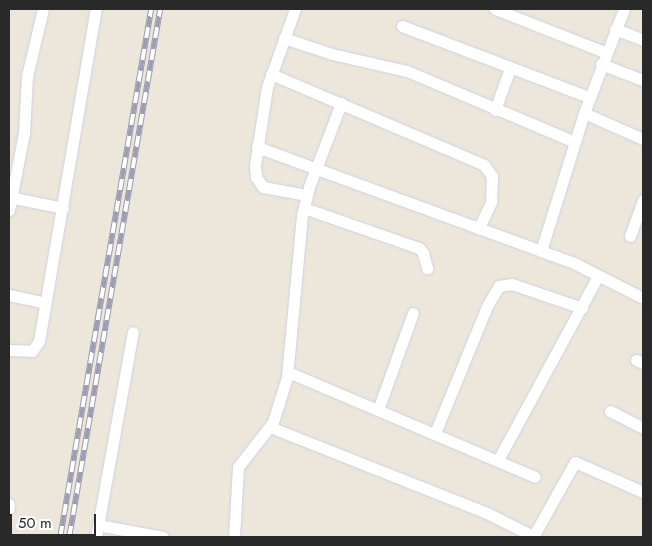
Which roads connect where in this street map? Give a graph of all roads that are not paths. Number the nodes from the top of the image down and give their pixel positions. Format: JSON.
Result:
{"nodes":[{"id":1,"x":43,"y":9,"type":"edge"},
{"id":2,"x":96,"y":9,"type":"edge"},
{"id":3,"x":295,"y":9,"type":"edge"},
{"id":4,"x":495,"y":9,"type":"edge"},
{"id":5,"x":624,"y":9,"type":"edge"},
{"id":6,"x":402,"y":26,"type":"dead end"},
{"id":7,"x":615,"y":28,"type":"junction"},
{"id":8,"x":284,"y":38,"type":"junction"},
{"id":9,"x":643,"y":40,"type":"edge"},
{"id":10,"x":605,"y":52,"type":"junction"},
{"id":11,"x":601,"y":64,"type":"junction"},
{"id":12,"x":510,"y":68,"type":"junction"},
{"id":13,"x":271,"y":74,"type":"junction"},
{"id":14,"x":643,"y":80,"type":"edge"},
{"id":15,"x":589,"y":97,"type":"junction"},
{"id":16,"x":341,"y":103,"type":"junction"},
{"id":17,"x":495,"y":110,"type":"junction"},
{"id":18,"x":584,"y":113,"type":"junction"},
{"id":19,"x":643,"y":139,"type":"edge"},
{"id":20,"x":575,"y":142,"type":"junction"},
{"id":21,"x":257,"y":147,"type":"junction"},
{"id":22,"x":316,"y":168,"type":"junction"},
{"id":23,"x":307,"y":195,"type":"junction"},
{"id":24,"x":10,"y":197,"type":"edge"},
{"id":25,"x":643,"y":200,"type":"edge"},
{"id":26,"x":63,"y":208,"type":"junction"},
{"id":27,"x":304,"y":208,"type":"junction"},
{"id":28,"x":9,"y":210,"type":"edge"},
{"id":29,"x":478,"y":228,"type":"junction"},
{"id":30,"x":630,"y":236,"type":"dead end"},
{"id":31,"x":541,"y":251,"type":"junction"},
{"id":32,"x":427,"y":268,"type":"dead end"},
{"id":33,"x":598,"y":276,"type":"junction"},
{"id":34,"x":9,"y":295,"type":"edge"},
{"id":35,"x":643,"y":298,"type":"edge"},
{"id":36,"x":44,"y":302,"type":"junction"},
{"id":37,"x":582,"y":308,"type":"junction"},
{"id":38,"x":413,"y":313,"type":"dead end"},
{"id":39,"x":133,"y":332,"type":"dead end"},
{"id":40,"x":9,"y":350,"type":"edge"},
{"id":41,"x":288,"y":372,"type":"junction"},
{"id":42,"x":378,"y":410,"type":"junction"},
{"id":43,"x":610,"y":411,"type":"dead end"},
{"id":44,"x":270,"y":427,"type":"junction"},
{"id":45,"x":643,"y":428,"type":"edge"},
{"id":46,"x":435,"y":433,"type":"junction"},
{"id":47,"x":498,"y":460,"type":"junction"},
{"id":48,"x":535,"y":476,"type":"dead end"},
{"id":49,"x":643,"y":492,"type":"edge"},
{"id":50,"x":9,"y":504,"type":"edge"},
{"id":51,"x":9,"y":508,"type":"edge"},
{"id":52,"x":98,"y":525,"type":"junction"},
{"id":53,"x":96,"y":537,"type":"edge"},
{"id":54,"x":163,"y":537,"type":"edge"},
{"id":55,"x":234,"y":537,"type":"edge"},
{"id":56,"x":534,"y":537,"type":"edge"}],
"edges":[{"from":1,"to":24,"type":"street"},
{"from":2,"to":26,"type":"street"},
{"from":3,"to":8,"type":"street"},
{"from":4,"to":10,"type":"street"},
{"from":5,"to":7,"type":"street"},
{"from":6,"to":12,"type":"street"},
{"from":7,"to":9,"type":"street"},
{"from":7,"to":10,"type":"street"},
{"from":8,"to":13,"type":"street"},
{"from":8,"to":17,"type":"street"},
{"from":10,"to":11,"type":"street"},
{"from":11,"to":14,"type":"street"},
{"from":11,"to":15,"type":"street"},
{"from":12,"to":15,"type":"street"},
{"from":12,"to":17,"type":"street"},
{"from":13,"to":16,"type":"street"},
{"from":13,"to":21,"type":"street"},
{"from":15,"to":18,"type":"street"},
{"from":16,"to":22,"type":"street"},
{"from":16,"to":29,"type":"street"},
{"from":17,"to":20,"type":"street"},
{"from":18,"to":19,"type":"street"},
{"from":18,"to":20,"type":"street"},
{"from":20,"to":31,"type":"street"},
{"from":21,"to":22,"type":"street"},
{"from":21,"to":23,"type":"street"},
{"from":22,"to":23,"type":"street"},
{"from":22,"to":29,"type":"street"},
{"from":23,"to":27,"type":"street"},
{"from":24,"to":26,"type":"street"},
{"from":24,"to":28,"type":"street"},
{"from":25,"to":30,"type":"street"},
{"from":26,"to":36,"type":"street"},
{"from":27,"to":32,"type":"street"},
{"from":27,"to":41,"type":"street"},
{"from":29,"to":31,"type":"street"},
{"from":31,"to":33,"type":"street"},
{"from":33,"to":35,"type":"street"},
{"from":33,"to":37,"type":"street"},
{"from":34,"to":36,"type":"street"},
{"from":36,"to":40,"type":"street"},
{"from":37,"to":46,"type":"street"},
{"from":37,"to":47,"type":"street"},
{"from":38,"to":42,"type":"street"},
{"from":39,"to":52,"type":"street"},
{"from":41,"to":42,"type":"street"},
{"from":41,"to":44,"type":"street"},
{"from":42,"to":46,"type":"street"},
{"from":43,"to":45,"type":"street"},
{"from":44,"to":55,"type":"street"},
{"from":44,"to":56,"type":"street"},
{"from":46,"to":47,"type":"street"},
{"from":47,"to":48,"type":"street"},
{"from":49,"to":56,"type":"street"},
{"from":50,"to":51,"type":"street"},
{"from":52,"to":53,"type":"street"},
{"from":52,"to":54,"type":"street"}]}
